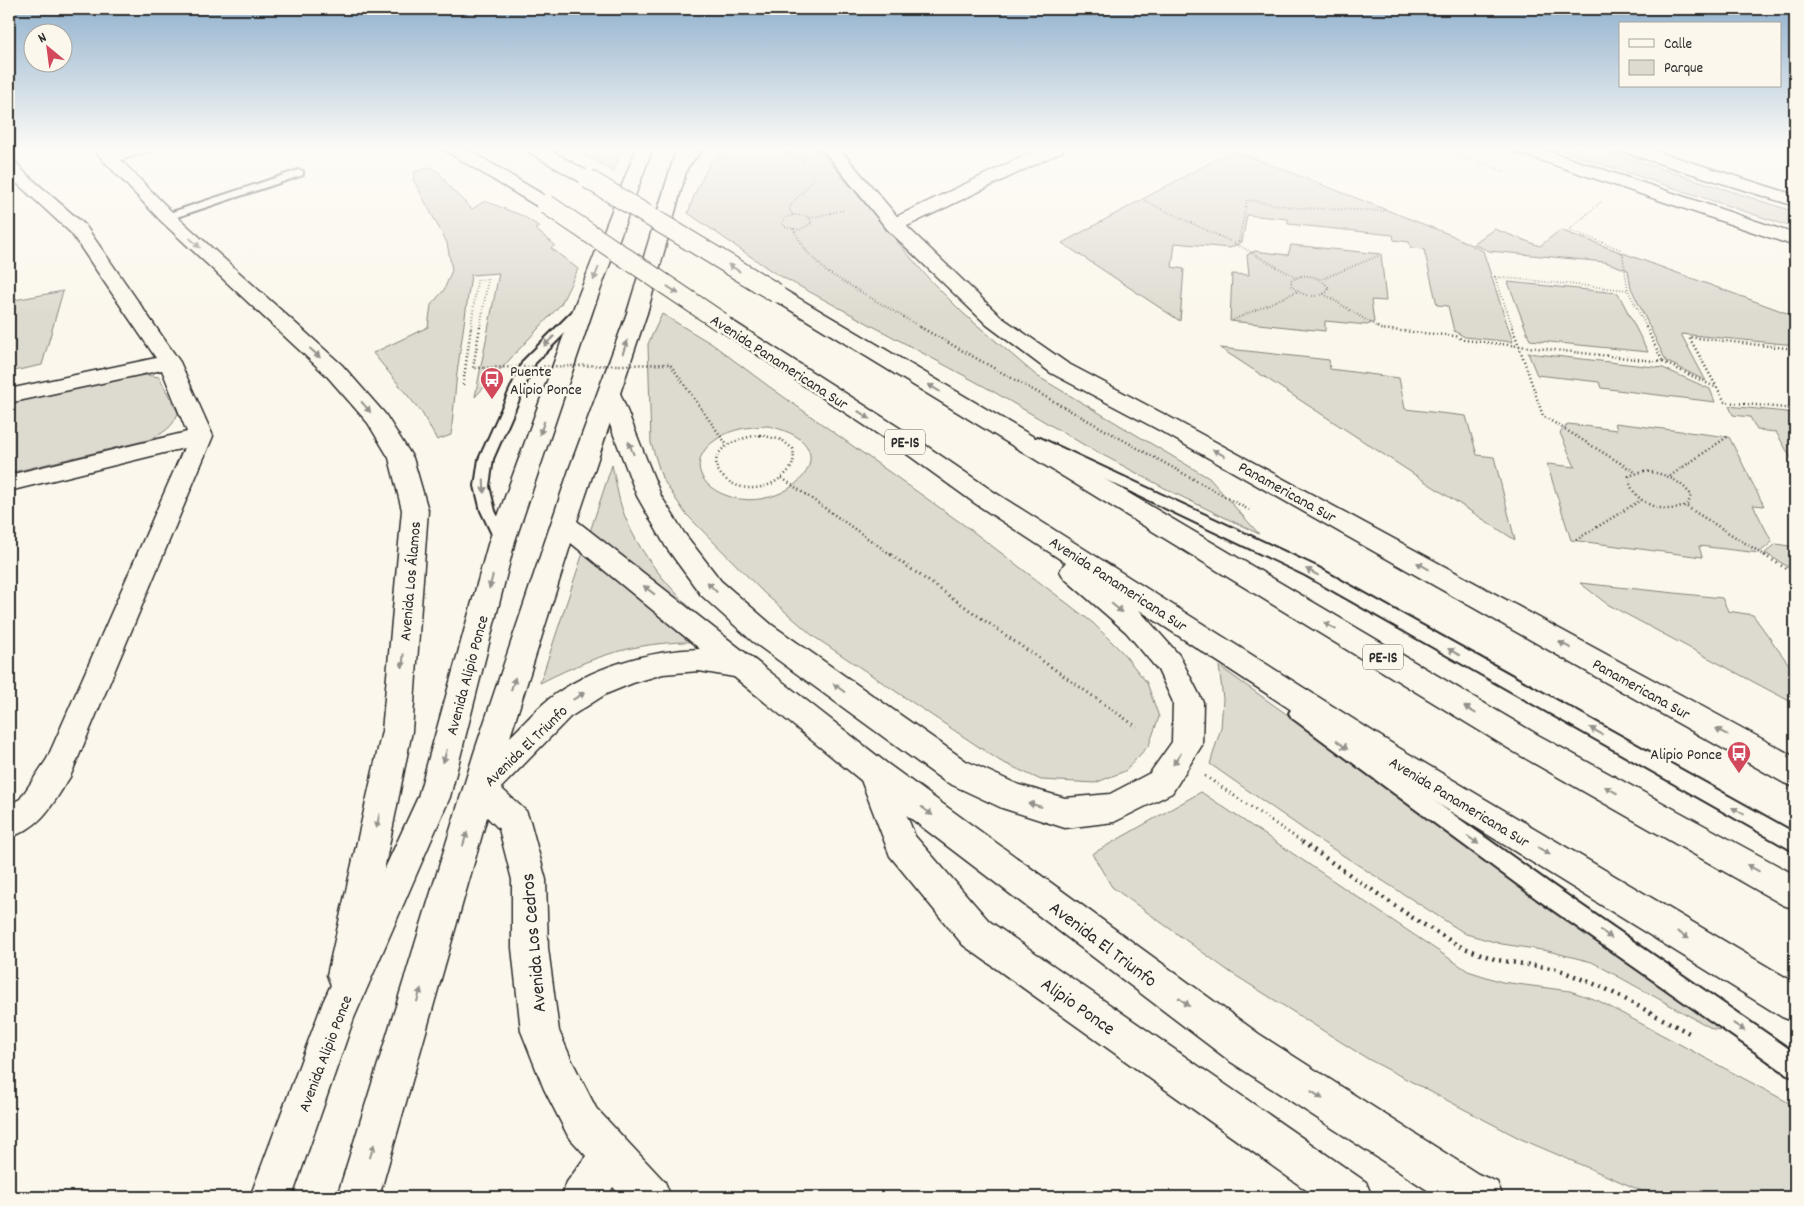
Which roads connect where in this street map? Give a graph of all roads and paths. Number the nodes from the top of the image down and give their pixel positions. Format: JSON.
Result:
{"nodes":[{"id":1,"x":47,"y":203,"type":"edge"},
{"id":2,"x":153,"y":203,"type":"edge"},
{"id":3,"x":208,"y":203,"type":"edge"},
{"id":4,"x":545,"y":203,"type":"edge"},
{"id":5,"x":623,"y":203,"type":"edge"},
{"id":6,"x":628,"y":203,"type":"edge"},
{"id":7,"x":669,"y":203,"type":"edge"},
{"id":8,"x":791,"y":203,"type":"edge"},
{"id":9,"x":876,"y":203,"type":"edge"},
{"id":10,"x":939,"y":203,"type":"edge"},
{"id":11,"x":1150,"y":203,"type":"edge"},
{"id":12,"x":1246,"y":203,"type":"edge"},
{"id":13,"x":1268,"y":203,"type":"edge"},
{"id":14,"x":1601,"y":203,"type":"edge"},
{"id":15,"x":1685,"y":203,"type":"edge"},
{"id":16,"x":1385,"y":211,"type":"dead end"},
{"id":17,"x":793,"y":215,"type":"junction"},
{"id":18,"x":167,"y":217,"type":"junction"},
{"id":19,"x":894,"y":225,"type":"junction"},
{"id":20,"x":1795,"y":240,"type":"edge"},
{"id":21,"x":1238,"y":245,"type":"junction"},
{"id":22,"x":1378,"y":256,"type":"dead end"},
{"id":23,"x":1295,"y":277,"type":"junction"},
{"id":24,"x":1321,"y":280,"type":"junction"},
{"id":25,"x":1628,"y":290,"type":"junction"},
{"id":26,"x":1298,"y":292,"type":"junction"},
{"id":27,"x":1324,"y":294,"type":"junction"},
{"id":28,"x":584,"y":307,"type":"junction"},
{"id":29,"x":1233,"y":320,"type":"dead end"},
{"id":30,"x":1519,"y":346,"type":"junction"},
{"id":31,"x":1795,"y":349,"type":"edge"},
{"id":32,"x":169,"y":362,"type":"junction"},
{"id":33,"x":1663,"y":362,"type":"junction"},
{"id":34,"x":463,"y":385,"type":"dead end"},
{"id":35,"x":1717,"y":388,"type":"junction"},
{"id":36,"x":609,"y":393,"type":"junction"},
{"id":37,"x":9,"y":396,"type":"edge"},
{"id":38,"x":1795,"y":410,"type":"edge"},
{"id":39,"x":976,"y":412,"type":"junction"},
{"id":40,"x":202,"y":436,"type":"junction"},
{"id":41,"x":1727,"y":437,"type":"dead end"},
{"id":42,"x":726,"y":446,"type":"junction"},
{"id":43,"x":1635,"y":472,"type":"junction"},
{"id":44,"x":1669,"y":477,"type":"junction"},
{"id":45,"x":782,"y":478,"type":"junction"},
{"id":46,"x":9,"y":482,"type":"edge"},
{"id":47,"x":985,"y":498,"type":"junction"},
{"id":48,"x":1641,"y":500,"type":"junction"},
{"id":49,"x":1687,"y":506,"type":"junction"},
{"id":50,"x":564,"y":524,"type":"junction"},
{"id":51,"x":1576,"y":540,"type":"dead end"},
{"id":52,"x":502,"y":541,"type":"junction"},
{"id":53,"x":1089,"y":564,"type":"junction"},
{"id":54,"x":1795,"y":574,"type":"edge"},
{"id":55,"x":741,"y":666,"type":"junction"},
{"id":56,"x":1137,"y":727,"type":"dead end"},
{"id":57,"x":874,"y":772,"type":"junction"},
{"id":58,"x":1795,"y":773,"type":"edge"},
{"id":59,"x":1204,"y":775,"type":"dead end"},
{"id":60,"x":480,"y":789,"type":"junction"},
{"id":61,"x":9,"y":823,"type":"edge"},
{"id":62,"x":1795,"y":843,"type":"edge"},
{"id":63,"x":1795,"y":893,"type":"edge"},
{"id":64,"x":1795,"y":1004,"type":"edge"},
{"id":65,"x":336,"y":1015,"type":"junction"},
{"id":66,"x":1691,"y":1035,"type":"dead end"},
{"id":67,"x":1795,"y":1066,"type":"edge"},
{"id":68,"x":612,"y":1155,"type":"junction"},
{"id":69,"x":1342,"y":1195,"type":"edge"},
{"id":70,"x":272,"y":1197,"type":"edge"},
{"id":71,"x":358,"y":1197,"type":"edge"},
{"id":72,"x":582,"y":1197,"type":"edge"},
{"id":73,"x":650,"y":1197,"type":"edge"},
{"id":74,"x":1482,"y":1197,"type":"edge"}],
"edges":[{"from":1,"to":32,"type":"main road"},
{"from":2,"to":18,"type":"main road","name":"Avenida Los Álamos"},
{"from":3,"to":18,"type":"lane"},
{"from":4,"to":47,"type":"main road","name":"Avenida Panamericana Sur","number":"PE-1S","one_way":true,"bridge":true},
{"from":5,"to":28,"type":"main road","name":"Avenida Alipio Ponce","one_way":true},
{"from":39,"to":6,"type":"main road","number":"PE-1S","one_way":true,"bridge":true},
{"from":36,"to":7,"type":"main road","one_way":true},
{"from":8,"to":17,"type":"path"},
{"from":9,"to":19,"type":"main road","name":"Panamericana Sur"},
{"from":10,"to":19,"type":"main road"},
{"from":11,"to":21,"type":"path"},
{"from":12,"to":21,"type":"path"},
{"from":13,"to":16,"type":"path"},
{"from":14,"to":25,"type":"path"},
{"from":15,"to":20,"type":"main road"},
{"from":17,"to":17,"type":"path"},
{"from":18,"to":65,"type":"main road","name":"Avenida Los Álamos","one_way":true},
{"from":58,"to":19,"type":"main road","name":"Panamericana Sur","one_way":true},
{"from":21,"to":23,"type":"path"},
{"from":22,"to":24,"type":"path"},
{"from":23,"to":24,"type":"path"},
{"from":23,"to":26,"type":"path"},
{"from":24,"to":27,"type":"path"},
{"from":25,"to":30,"type":"path"},
{"from":25,"to":33,"type":"path"},
{"from":26,"to":27,"type":"path"},
{"from":26,"to":29,"type":"path"},
{"from":27,"to":30,"type":"path"},
{"from":28,"to":52,"type":"main road","name":"Avenida Alipio Ponce","one_way":true},
{"from":28,"to":52,"type":"lane","one_way":true},
{"from":30,"to":33,"type":"path"},
{"from":30,"to":43,"type":"path"},
{"from":31,"to":35,"type":"path"},
{"from":32,"to":37,"type":"main road"},
{"from":32,"to":40,"type":"main road"},
{"from":33,"to":35,"type":"path"},
{"from":34,"to":42,"type":"path","bridge":true},
{"from":35,"to":38,"type":"path"},
{"from":47,"to":36,"type":"main road","one_way":true},
{"from":36,"to":50,"type":"main road"},
{"from":62,"to":39,"type":"lane","one_way":true},
{"from":63,"to":39,"type":"main road","number":"PE-1S","one_way":true},
{"from":40,"to":46,"type":"main road"},
{"from":40,"to":61,"type":"main road"},
{"from":41,"to":44,"type":"path"},
{"from":42,"to":45,"type":"path"},
{"from":42,"to":45,"type":"path"},
{"from":43,"to":44,"type":"path"},
{"from":43,"to":48,"type":"path"},
{"from":44,"to":49,"type":"path"},
{"from":45,"to":56,"type":"path"},
{"from":47,"to":53,"type":"main road","name":"Avenida Panamericana Sur","number":"PE-1S"},
{"from":48,"to":49,"type":"path"},
{"from":48,"to":51,"type":"path"},
{"from":49,"to":54,"type":"path"},
{"from":55,"to":50,"type":"main road","name":"Avenida El Triunfo","one_way":true},
{"from":60,"to":50,"type":"main road","one_way":true},
{"from":52,"to":65,"type":"main road","name":"Avenida Alipio Ponce","one_way":true},
{"from":53,"to":64,"type":"main road","name":"Avenida Panamericana Sur","number":"PE-1S","one_way":true},
{"from":53,"to":67,"type":"lane","one_way":true},
{"from":55,"to":57,"type":"main road","name":"Avenida El Triunfo"},
{"from":60,"to":55,"type":"main road","name":"Avenida El Triunfo","one_way":true},
{"from":57,"to":69,"type":"main road","name":"Alipio Ponce"},
{"from":57,"to":74,"type":"main road","name":"Avenida El Triunfo","one_way":true},
{"from":59,"to":66,"type":"path"},
{"from":60,"to":68,"type":"main road","name":"Avenida Los Cedros"},
{"from":71,"to":60,"type":"main road","one_way":true},
{"from":65,"to":70,"type":"main road","name":"Avenida Alipio Ponce"},
{"from":68,"to":72,"type":"main road"},
{"from":68,"to":73,"type":"main road","name":"Avenida Los Cedros"}]}
